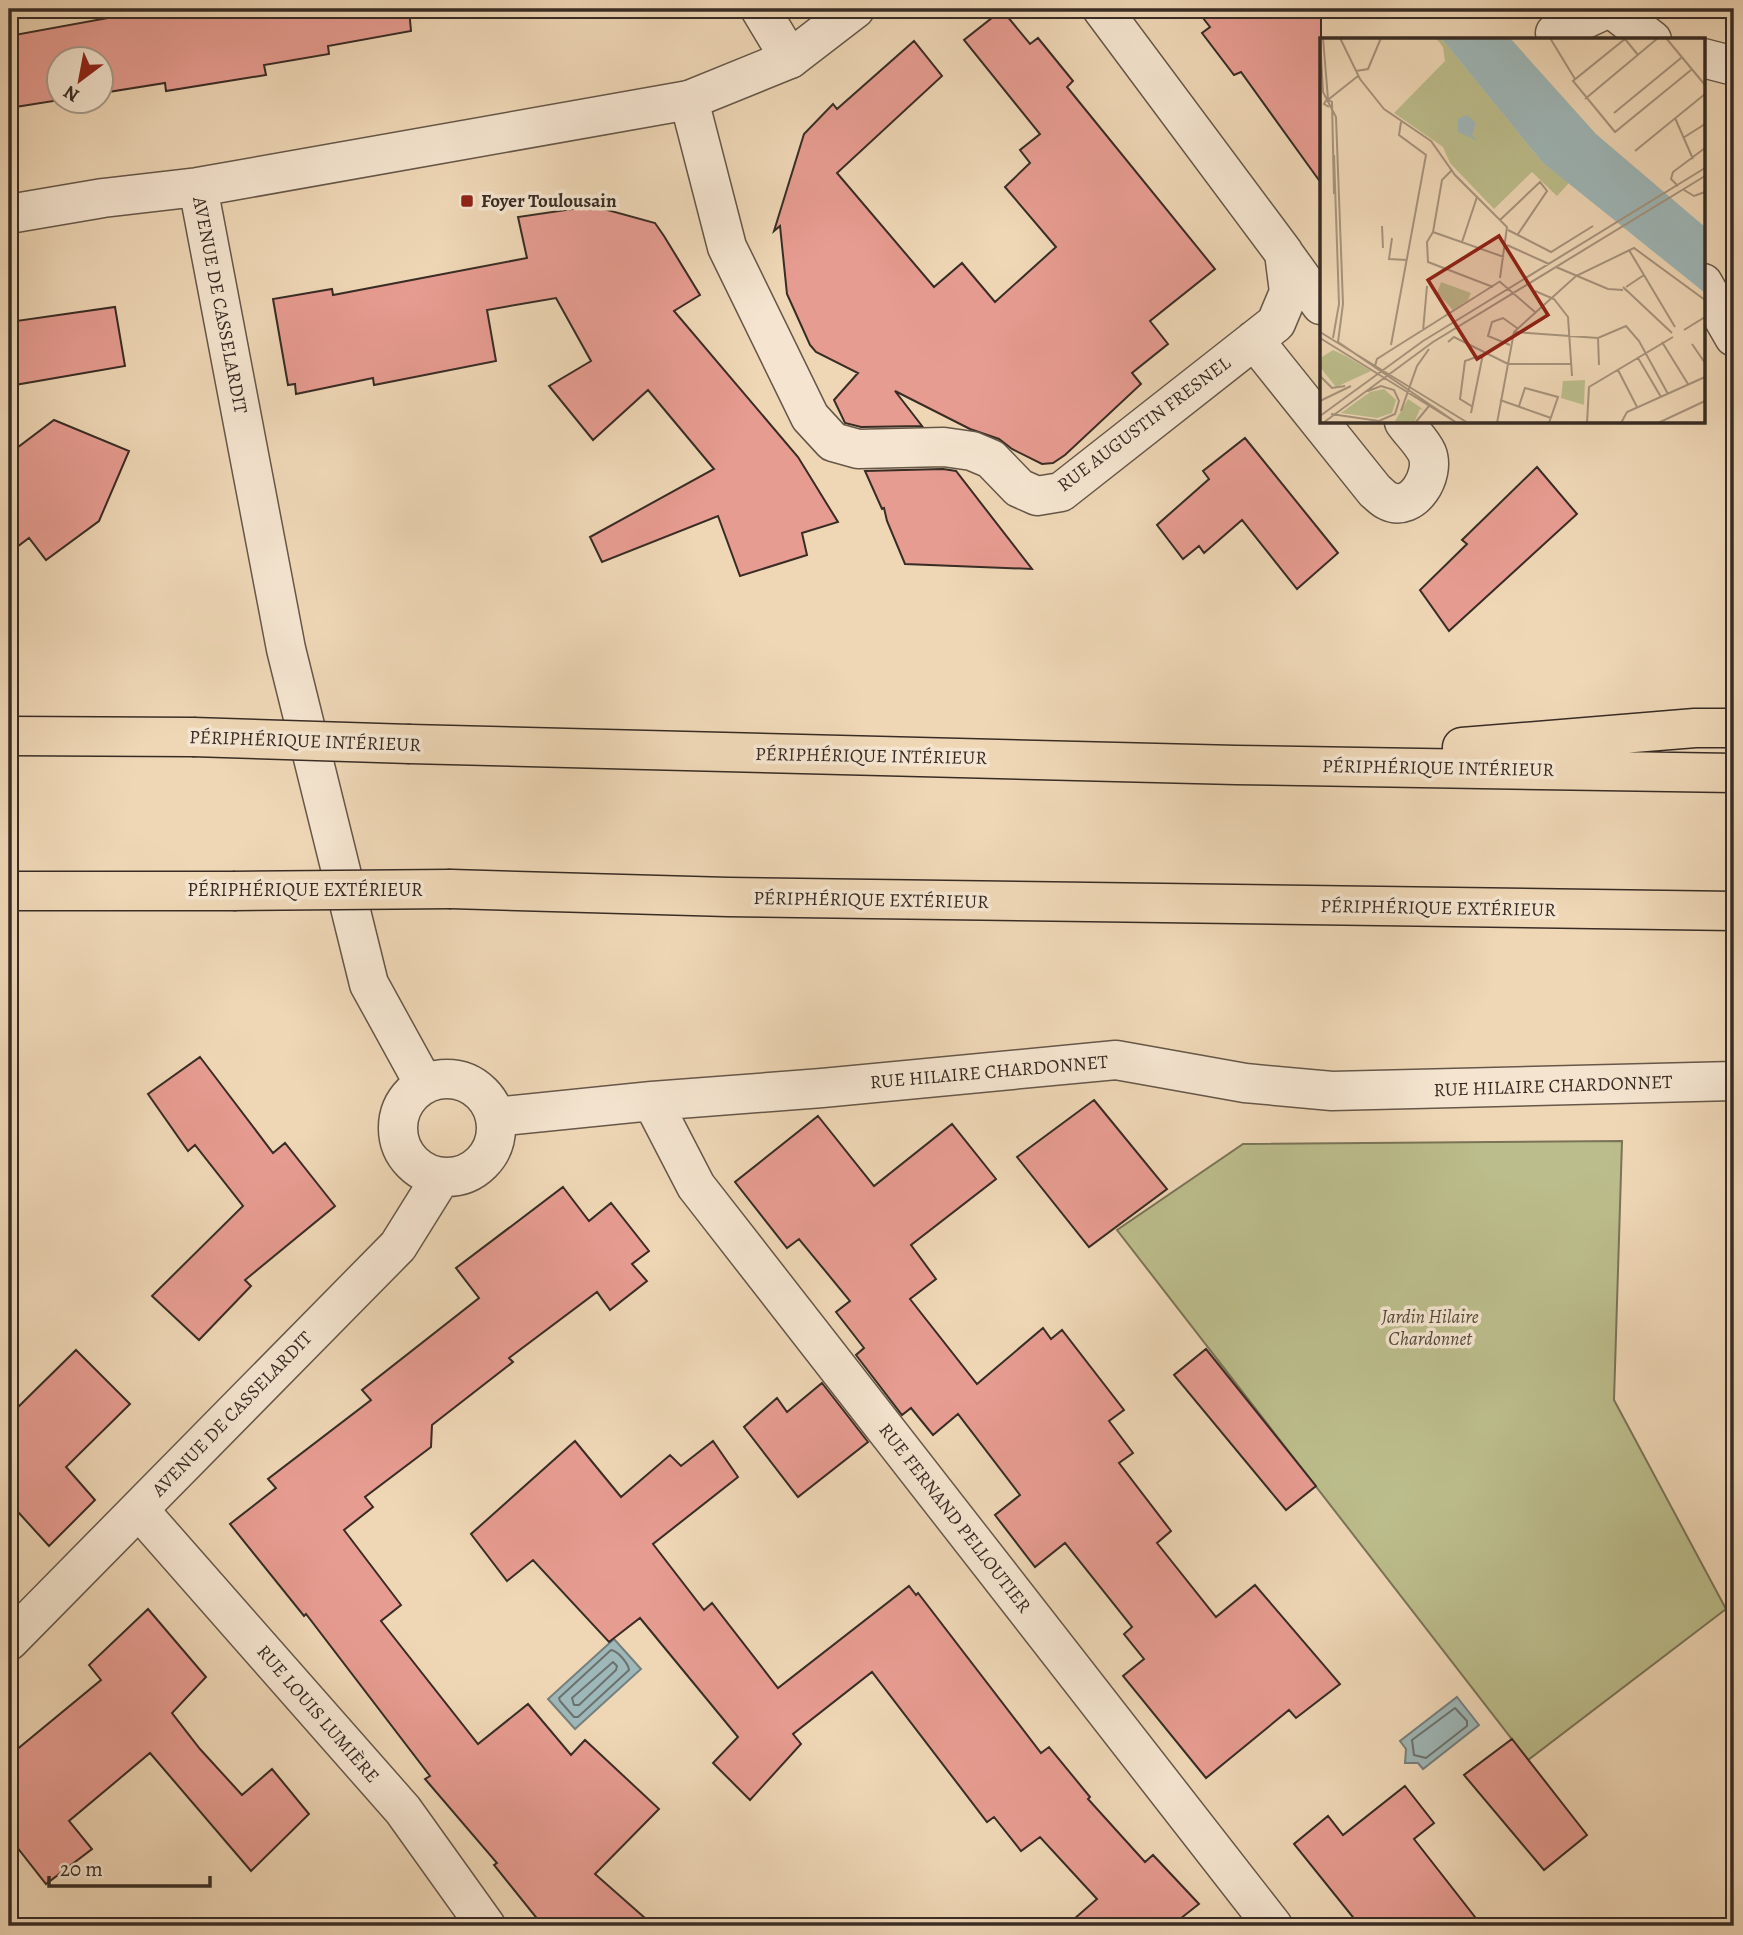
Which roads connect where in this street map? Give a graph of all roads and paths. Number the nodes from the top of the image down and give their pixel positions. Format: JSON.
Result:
{"nodes":[{"id":1,"x":760,"y":9,"type":"edge"},
{"id":2,"x":855,"y":9,"type":"edge"},
{"id":3,"x":1102,"y":9,"type":"edge"},
{"id":4,"x":1609,"y":9,"type":"edge"},
{"id":5,"x":1552,"y":27,"type":"edge"},
{"id":6,"x":1649,"y":38,"type":"edge"},
{"id":7,"x":1704,"y":58,"type":"edge"},
{"id":8,"x":790,"y":59,"type":"junction"},
{"id":9,"x":1734,"y":66,"type":"edge"},
{"id":10,"x":689,"y":100,"type":"junction"},
{"id":11,"x":198,"y":187,"type":"junction"},
{"id":12,"x":9,"y":214,"type":"edge"},
{"id":13,"x":1284,"y":253,"type":"junction"},
{"id":14,"x":1704,"y":286,"type":"edge"},
{"id":15,"x":1320,"y":304,"type":"edge"},
{"id":16,"x":1734,"y":337,"type":"edge"},
{"id":17,"x":1254,"y":340,"type":"junction"},
{"id":18,"x":1320,"y":423,"type":"edge"},
{"id":19,"x":1321,"y":424,"type":"edge"},
{"id":20,"x":1406,"y":424,"type":"edge"},
{"id":21,"x":1734,"y":728,"type":"edge"},
{"id":22,"x":9,"y":737,"type":"edge"},
{"id":23,"x":1236,"y":765,"type":"junction"},
{"id":24,"x":1734,"y":773,"type":"edge"},
{"id":25,"x":9,"y":891,"type":"edge"},
{"id":26,"x":1734,"y":911,"type":"edge"},
{"id":27,"x":1734,"y":1081,"type":"edge"},
{"id":28,"x":424,"y":1084,"type":"junction"},
{"id":29,"x":652,"y":1101,"type":"junction"},
{"id":30,"x":495,"y":1117,"type":"junction"},
{"id":31,"x":441,"y":1177,"type":"junction"},
{"id":32,"x":139,"y":1510,"type":"junction"},
{"id":33,"x":9,"y":1641,"type":"edge"},
{"id":34,"x":486,"y":1926,"type":"edge"},
{"id":35,"x":1273,"y":1926,"type":"edge"}],
"edges":[{"from":1,"to":8,"type":"street"},
{"from":2,"to":8,"type":"street","name":"AVENUE DE CASSELARDIT"},
{"from":3,"to":13,"type":"street","name":"RUE AUGUSTIN FRESNEL"},
{"from":4,"to":5,"type":"street"},
{"from":4,"to":6,"type":"street"},
{"from":7,"to":9,"type":"street"},
{"from":8,"to":10,"type":"street","name":"AVENUE DE CASSELARDIT"},
{"from":10,"to":11,"type":"street","name":"AVENUE DE CASSELARDIT"},
{"from":10,"to":17,"type":"street","name":"RUE AUGUSTIN FRESNEL"},
{"from":11,"to":12,"type":"street"},
{"from":11,"to":28,"type":"street","name":"AVENUE DE CASSELARDIT"},
{"from":13,"to":15,"type":"street","name":"RUE AUGUSTIN FRESNEL"},
{"from":13,"to":17,"type":"street","name":"RUE AUGUSTIN FRESNEL"},
{"from":14,"to":16,"type":"street"},
{"from":17,"to":18,"type":"street"},
{"from":19,"to":20,"type":"street"},
{"from":21,"to":23,"type":"highway"},
{"from":22,"to":23,"type":"highway","name":"PÉRIPHÉRIQUE INTÉRIEUR","bridge":true},
{"from":23,"to":24,"type":"highway","name":"PÉRIPHÉRIQUE INTÉRIEUR"},
{"from":25,"to":26,"type":"highway","name":"PÉRIPHÉRIQUE EXTÉRIEUR","bridge":true},
{"from":27,"to":29,"type":"street","name":"RUE HILAIRE CHARDONNET"},
{"from":28,"to":30,"type":"street"},
{"from":28,"to":31,"type":"street"},
{"from":29,"to":30,"type":"street","name":"RUE HILAIRE CHARDONNET"},
{"from":29,"to":35,"type":"street","name":"RUE FERNAND PELLOUTIER"},
{"from":30,"to":31,"type":"street"},
{"from":31,"to":32,"type":"street","name":"AVENUE DE CASSELARDIT"},
{"from":32,"to":33,"type":"street","name":"AVENUE DE CASSELARDIT"},
{"from":32,"to":34,"type":"street","name":"RUE LOUIS LUMIÈRE"}]}
